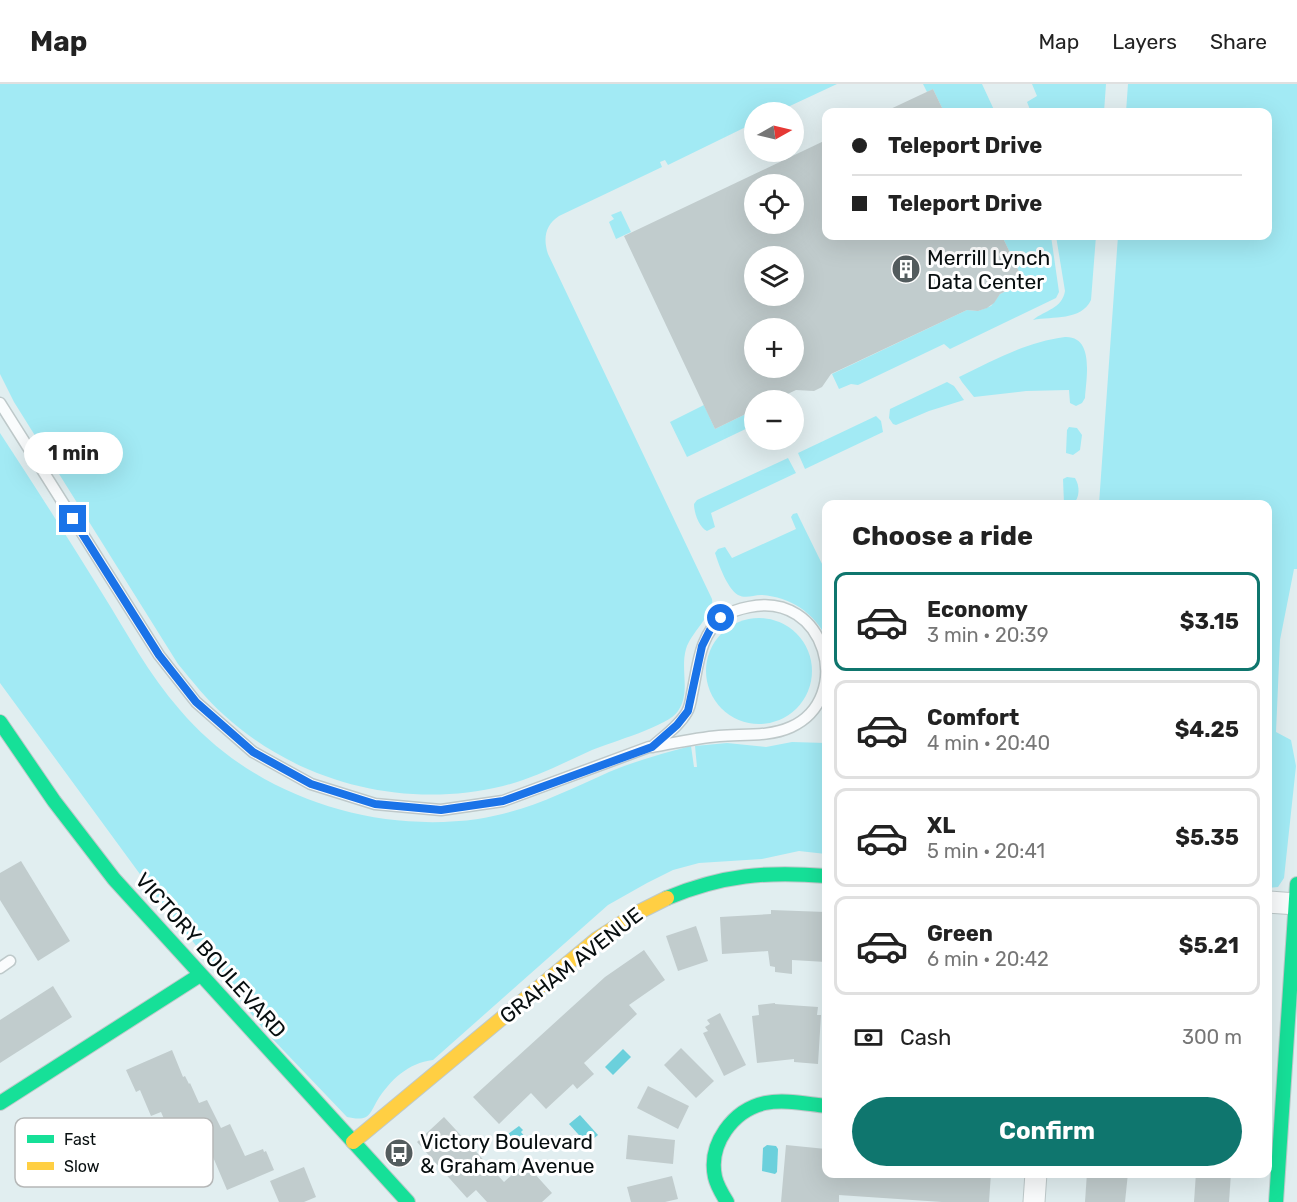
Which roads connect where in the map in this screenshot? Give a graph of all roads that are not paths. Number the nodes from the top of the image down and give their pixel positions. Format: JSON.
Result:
{"nodes":[{"id":1,"x":0,"y":403,"type":"edge"},
{"id":2,"x":822,"y":647,"type":"edge"},
{"id":3,"x":822,"y":695,"type":"edge"},
{"id":4,"x":0,"y":722,"type":"edge"},
{"id":5,"x":652,"y":747,"type":"junction"},
{"id":6,"x":822,"y":876,"type":"edge"},
{"id":7,"x":1296,"y":897,"type":"edge"},
{"id":8,"x":1272,"y":901,"type":"edge"},
{"id":9,"x":10,"y":961,"type":"dead end"},
{"id":10,"x":0,"y":968,"type":"edge"},
{"id":11,"x":200,"y":975,"type":"junction"},
{"id":12,"x":0,"y":1103,"type":"edge"},
{"id":13,"x":822,"y":1106,"type":"edge"},
{"id":14,"x":354,"y":1142,"type":"junction"},
{"id":15,"x":1036,"y":1178,"type":"edge"},
{"id":16,"x":408,"y":1202,"type":"edge"},
{"id":17,"x":727,"y":1202,"type":"edge"},
{"id":18,"x":1034,"y":1202,"type":"edge"},
{"id":19,"x":1276,"y":1202,"type":"edge"}],
"edges":[{"from":1,"to":5,"type":"lane"},
{"from":2,"to":5,"type":"lane"},
{"from":3,"to":5,"type":"lane"},
{"from":4,"to":11,"type":"street","name":"VICTORY BOULEVARD"},
{"from":6,"to":14,"type":"street","name":"GRAHAM AVENUE"},
{"from":7,"to":8,"type":"street"},
{"from":7,"to":19,"type":"street"},
{"from":9,"to":10,"type":"lane"},
{"from":11,"to":12,"type":"street"},
{"from":11,"to":14,"type":"street","name":"VICTORY BOULEVARD"},
{"from":13,"to":17,"type":"street"},
{"from":14,"to":16,"type":"street","name":"VICTORY BOULEVARD"},
{"from":15,"to":18,"type":"street"}]}
